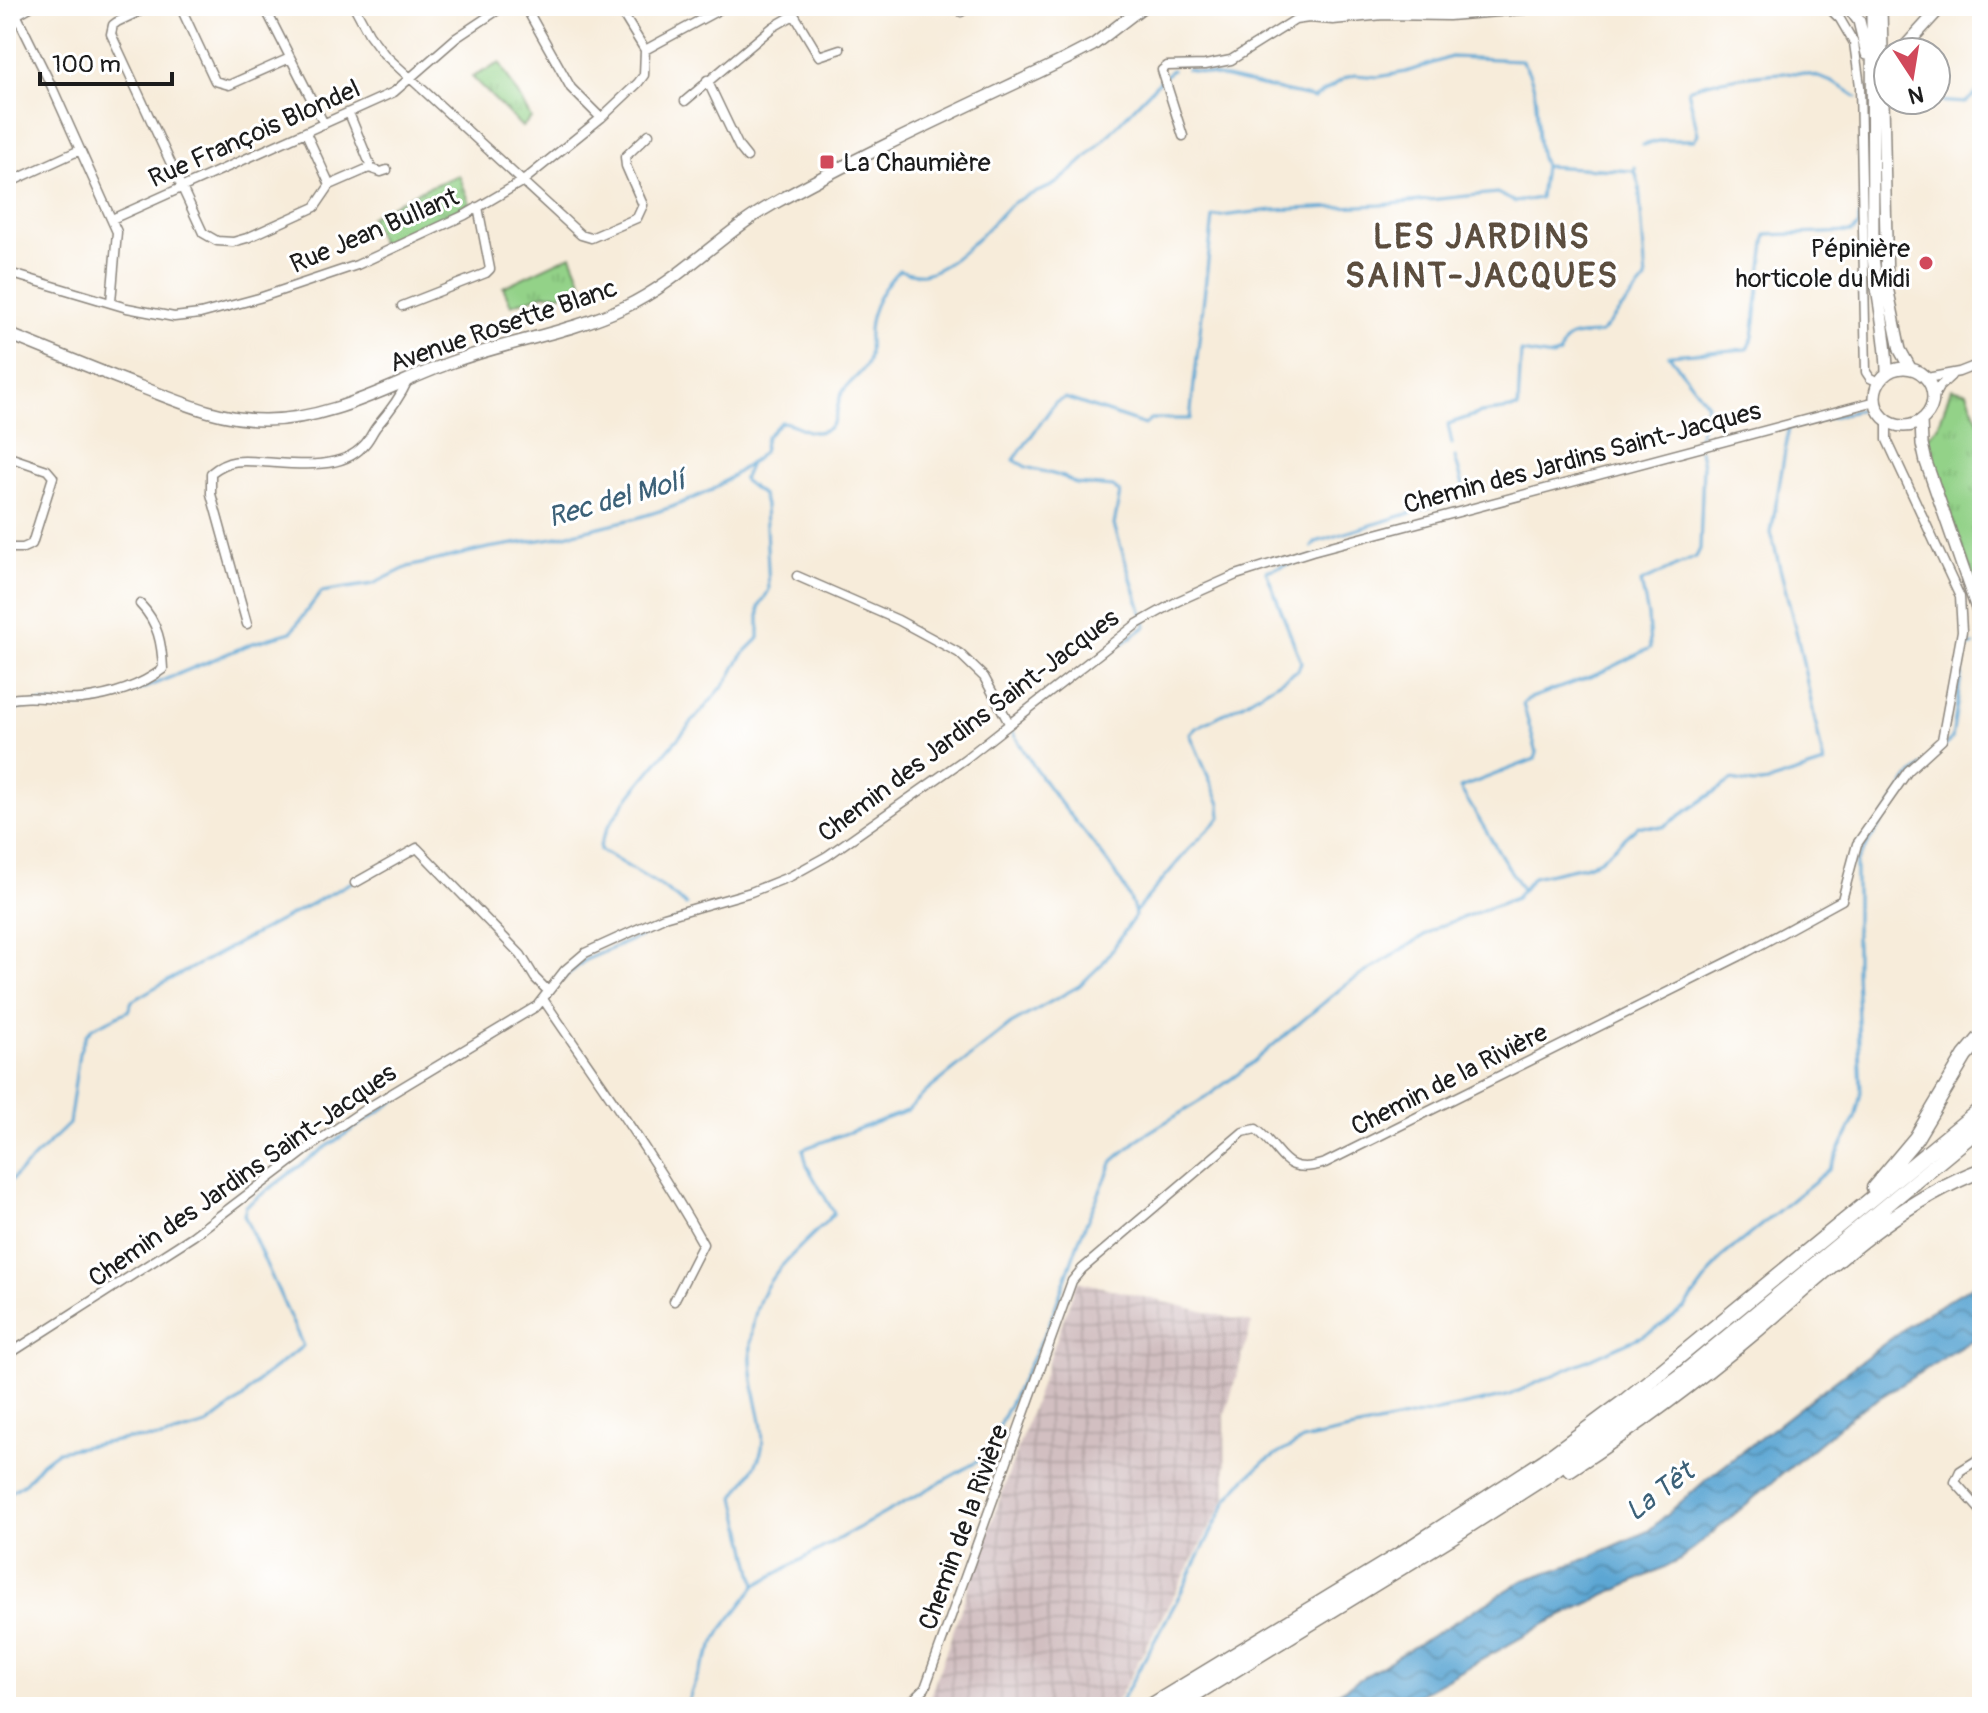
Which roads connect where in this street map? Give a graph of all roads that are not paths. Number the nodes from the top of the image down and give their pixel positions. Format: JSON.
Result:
{"nodes":[{"id":1,"x":29,"y":6,"type":"edge"},
{"id":2,"x":151,"y":6,"type":"edge"},
{"id":3,"x":180,"y":6,"type":"edge"},
{"id":4,"x":264,"y":6,"type":"edge"},
{"id":5,"x":354,"y":6,"type":"edge"},
{"id":6,"x":504,"y":6,"type":"edge"},
{"id":7,"x":525,"y":6,"type":"edge"},
{"id":8,"x":618,"y":6,"type":"edge"},
{"id":9,"x":726,"y":6,"type":"edge"},
{"id":10,"x":789,"y":6,"type":"edge"},
{"id":11,"x":971,"y":6,"type":"edge"},
{"id":12,"x":1144,"y":6,"type":"edge"},
{"id":13,"x":1571,"y":6,"type":"edge"},
{"id":14,"x":1827,"y":6,"type":"edge"},
{"id":15,"x":1848,"y":6,"type":"edge"},
{"id":16,"x":1872,"y":6,"type":"edge"},
{"id":17,"x":1881,"y":6,"type":"edge"},
{"id":18,"x":1942,"y":6,"type":"edge"},
{"id":19,"x":493,"y":9,"type":"edge"},
{"id":20,"x":712,"y":9,"type":"edge"},
{"id":21,"x":11,"y":11,"type":"edge"},
{"id":22,"x":961,"y":12,"type":"dead end"},
{"id":23,"x":794,"y":15,"type":"junction"},
{"id":24,"x":1915,"y":36,"type":"edge"},
{"id":25,"x":840,"y":49,"type":"dead end"},
{"id":26,"x":645,"y":50,"type":"junction"},
{"id":27,"x":290,"y":58,"type":"junction"},
{"id":28,"x":409,"y":79,"type":"junction"},
{"id":29,"x":707,"y":80,"type":"junction"},
{"id":30,"x":685,"y":101,"type":"dead end"},
{"id":31,"x":349,"y":113,"type":"junction"},
{"id":32,"x":1885,"y":116,"type":"edge"},
{"id":33,"x":601,"y":118,"type":"junction"},
{"id":34,"x":1872,"y":123,"type":"junction"},
{"id":35,"x":324,"y":124,"type":"junction"},
{"id":36,"x":306,"y":133,"type":"junction"},
{"id":37,"x":649,"y":134,"type":"dead end"},
{"id":38,"x":1883,"y":135,"type":"junction"},
{"id":39,"x":1183,"y":136,"type":"dead end"},
{"id":40,"x":80,"y":150,"type":"junction"},
{"id":41,"x":747,"y":157,"type":"dead end"},
{"id":42,"x":369,"y":168,"type":"junction"},
{"id":43,"x":387,"y":170,"type":"dead end"},
{"id":44,"x":523,"y":181,"type":"junction"},
{"id":45,"x":6,"y":184,"type":"edge"},
{"id":46,"x":330,"y":185,"type":"junction"},
{"id":47,"x":181,"y":188,"type":"junction"},
{"id":48,"x":478,"y":207,"type":"junction"},
{"id":49,"x":112,"y":219,"type":"junction"},
{"id":50,"x":6,"y":272,"type":"edge"},
{"id":51,"x":111,"y":302,"type":"junction"},
{"id":52,"x":402,"y":306,"type":"dead end"},
{"id":53,"x":6,"y":333,"type":"edge"},
{"id":54,"x":1982,"y":363,"type":"edge"},
{"id":55,"x":1910,"y":368,"type":"junction"},
{"id":56,"x":1959,"y":372,"type":"junction"},
{"id":57,"x":1883,"y":378,"type":"junction"},
{"id":58,"x":1927,"y":378,"type":"junction"},
{"id":59,"x":408,"y":380,"type":"junction"},
{"id":60,"x":1934,"y":396,"type":"junction"},
{"id":61,"x":1876,"y":401,"type":"junction"},
{"id":62,"x":1921,"y":421,"type":"junction"},
{"id":63,"x":1892,"y":423,"type":"junction"},
{"id":64,"x":6,"y":456,"type":"edge"},
{"id":65,"x":1926,"y":462,"type":"junction"},
{"id":66,"x":6,"y":548,"type":"edge"},
{"id":67,"x":797,"y":576,"type":"dead end"},
{"id":68,"x":140,"y":604,"type":"dead end"},
{"id":69,"x":1982,"y":623,"type":"edge"},
{"id":70,"x":247,"y":624,"type":"dead end"},
{"id":71,"x":6,"y":700,"type":"edge"},
{"id":72,"x":1009,"y":723,"type":"junction"},
{"id":73,"x":355,"y":883,"type":"dead end"},
{"id":74,"x":546,"y":998,"type":"junction"},
{"id":75,"x":1982,"y":1036,"type":"edge"},
{"id":76,"x":1982,"y":1108,"type":"edge"},
{"id":77,"x":1982,"y":1126,"type":"edge"},
{"id":78,"x":1982,"y":1170,"type":"edge"},
{"id":79,"x":1842,"y":1221,"type":"junction"},
{"id":80,"x":674,"y":1301,"type":"dead end"},
{"id":81,"x":6,"y":1356,"type":"edge"},
{"id":82,"x":1982,"y":1457,"type":"edge"},
{"id":83,"x":1982,"y":1512,"type":"edge"},
{"id":84,"x":1451,"y":1537,"type":"junction"},
{"id":85,"x":876,"y":1707,"type":"edge"},
{"id":86,"x":1149,"y":1707,"type":"edge"},
{"id":87,"x":1174,"y":1707,"type":"edge"}],
"edges":[{"from":1,"to":21,"type":"main road"},
{"from":2,"to":47,"type":"street"},
{"from":3,"to":27,"type":"street"},
{"from":4,"to":27,"type":"street"},
{"from":5,"to":28,"type":"street"},
{"from":6,"to":19,"type":"street","name":"Rue François Blondel"},
{"from":7,"to":33,"type":"street"},
{"from":8,"to":26,"type":"street"},
{"from":9,"to":20,"type":"street"},
{"from":10,"to":23,"type":"street"},
{"from":11,"to":22,"type":"street"},
{"from":12,"to":59,"type":"main road","name":"Avenue Rosette Blanc"},
{"from":13,"to":39,"type":"street"},
{"from":14,"to":57,"type":"street"},
{"from":15,"to":34,"type":"main road"},
{"from":16,"to":34,"type":"main road"},
{"from":17,"to":38,"type":"main road"},
{"from":18,"to":24,"type":"main road"},
{"from":19,"to":28,"type":"street","name":"Rue François Blondel"},
{"from":20,"to":26,"type":"street"},
{"from":21,"to":40,"type":"street"},
{"from":23,"to":25,"type":"street"},
{"from":23,"to":29,"type":"street"},
{"from":26,"to":33,"type":"street","name":"Rue Jean Bullant"},
{"from":27,"to":35,"type":"street"},
{"from":28,"to":31,"type":"street","name":"Rue François Blondel"},
{"from":28,"to":44,"type":"street"},
{"from":29,"to":30,"type":"street"},
{"from":29,"to":41,"type":"street"},
{"from":31,"to":35,"type":"street","name":"Rue François Blondel"},
{"from":31,"to":42,"type":"street"},
{"from":32,"to":38,"type":"main road"},
{"from":33,"to":44,"type":"street","name":"Rue Jean Bullant"},
{"from":34,"to":57,"type":"main road"},
{"from":35,"to":36,"type":"street","name":"Rue François Blondel"},
{"from":36,"to":46,"type":"street"},
{"from":36,"to":47,"type":"street","name":"Rue François Blondel"},
{"from":37,"to":44,"type":"street"},
{"from":38,"to":55,"type":"main road"},
{"from":40,"to":45,"type":"street"},
{"from":40,"to":49,"type":"street"},
{"from":42,"to":43,"type":"street"},
{"from":42,"to":46,"type":"street"},
{"from":44,"to":48,"type":"street","name":"Rue Jean Bullant"},
{"from":46,"to":47,"type":"street"},
{"from":47,"to":49,"type":"street","name":"Rue François Blondel"},
{"from":48,"to":51,"type":"street","name":"Rue Jean Bullant"},
{"from":48,"to":52,"type":"street"},
{"from":49,"to":51,"type":"street"},
{"from":50,"to":51,"type":"street","name":"Rue Jean Bullant"},
{"from":53,"to":59,"type":"main road","name":"Avenue Rosette Blanc"},
{"from":54,"to":56,"type":"street"},
{"from":55,"to":57,"type":"main road"},
{"from":55,"to":58,"type":"main road"},
{"from":56,"to":58,"type":"street"},
{"from":56,"to":60,"type":"street"},
{"from":57,"to":61,"type":"main road"},
{"from":58,"to":60,"type":"main road"},
{"from":59,"to":70,"type":"street"},
{"from":60,"to":62,"type":"main road"},
{"from":61,"to":63,"type":"main road"},
{"from":61,"to":72,"type":"street","name":"Chemin des Jardins Saint-Jacques"},
{"from":62,"to":63,"type":"main road"},
{"from":62,"to":65,"type":"main road"},
{"from":63,"to":65,"type":"main road"},
{"from":63,"to":85,"type":"street","name":"Chemin de la Rivière"},
{"from":64,"to":66,"type":"street"},
{"from":65,"to":69,"type":"main road"},
{"from":67,"to":72,"type":"street"},
{"from":68,"to":71,"type":"street"},
{"from":72,"to":74,"type":"street","name":"Chemin des Jardins Saint-Jacques"},
{"from":73,"to":74,"type":"street"},
{"from":74,"to":80,"type":"street"},
{"from":74,"to":81,"type":"street","name":"Chemin des Jardins Saint-Jacques"},
{"from":75,"to":79,"type":"highway"},
{"from":76,"to":79,"type":"highway"},
{"from":77,"to":84,"type":"highway"},
{"from":78,"to":84,"type":"highway"},
{"from":79,"to":86,"type":"highway"},
{"from":82,"to":83,"type":"street"},
{"from":84,"to":87,"type":"highway"}]}
